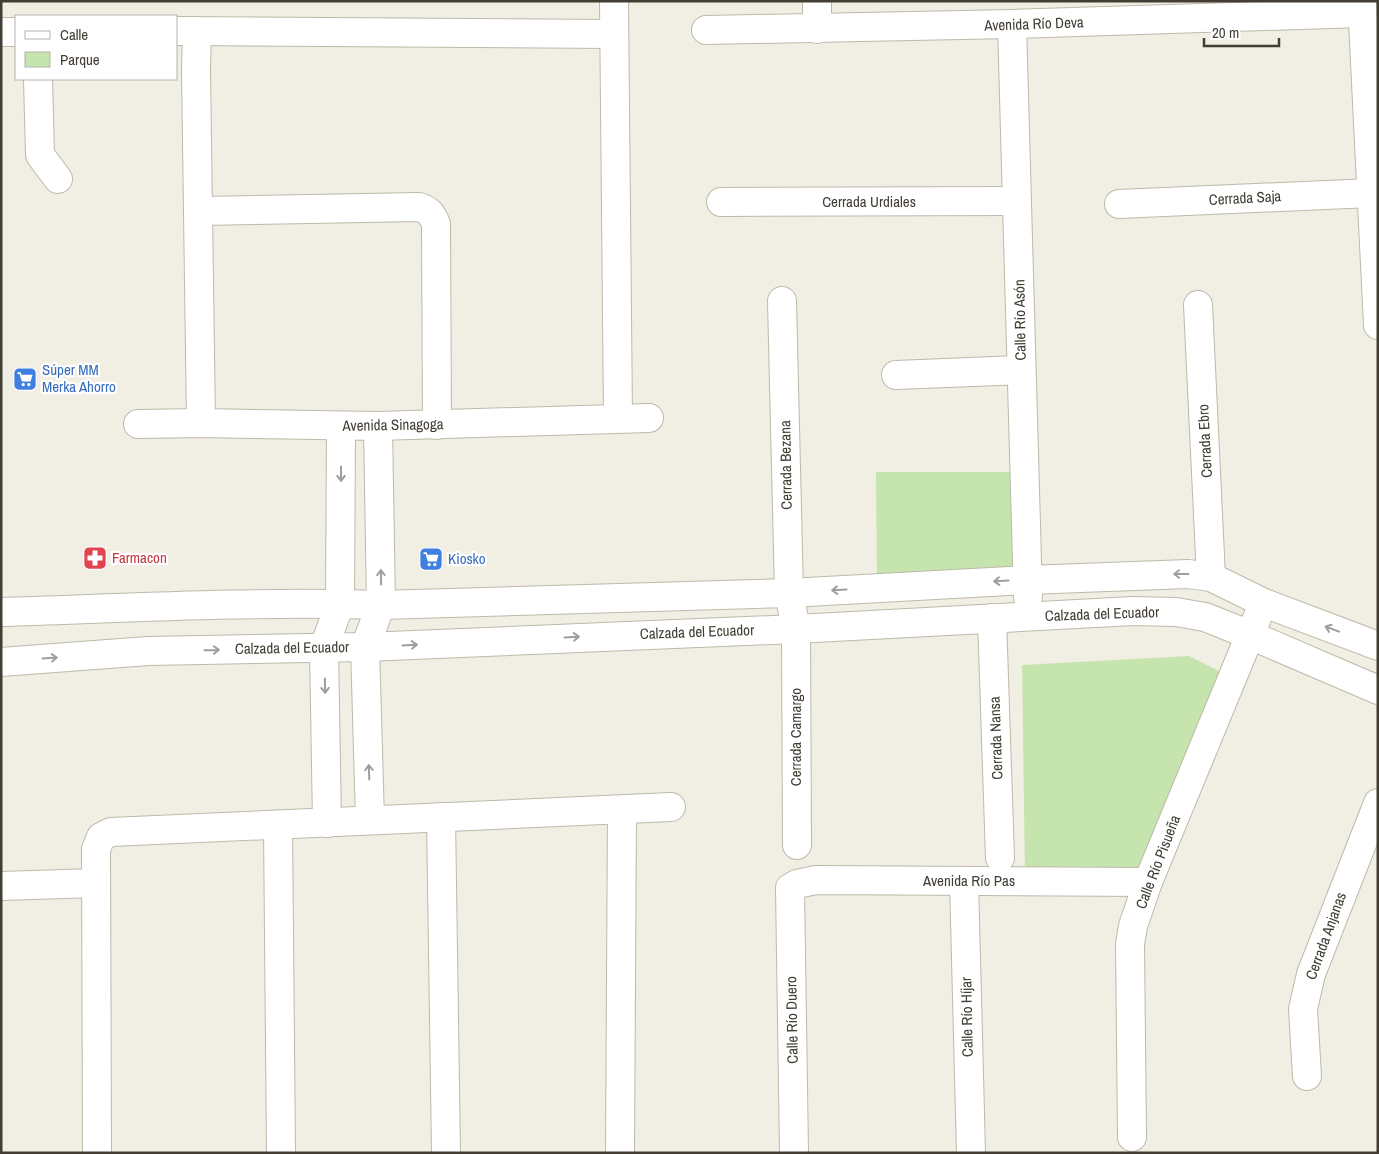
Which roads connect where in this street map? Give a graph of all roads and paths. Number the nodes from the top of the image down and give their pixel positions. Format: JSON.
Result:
{"nodes":[{"id":1,"x":614,"y":1,"type":"edge"},
{"id":2,"x":817,"y":1,"type":"edge"},
{"id":3,"x":1362,"y":7,"type":"edge"},
{"id":4,"x":1012,"y":24,"type":"junction"},
{"id":5,"x":816,"y":29,"type":"junction"},
{"id":6,"x":706,"y":30,"type":"dead end"},
{"id":7,"x":187,"y":31,"type":"edge"},
{"id":8,"x":1,"y":32,"type":"edge"},
{"id":9,"x":15,"y":32,"type":"edge"},
{"id":10,"x":614,"y":34,"type":"junction"},
{"id":11,"x":38,"y":80,"type":"edge"},
{"id":12,"x":58,"y":179,"type":"dead end"},
{"id":13,"x":1371,"y":193,"type":"junction"},
{"id":14,"x":1017,"y":201,"type":"junction"},
{"id":15,"x":721,"y":202,"type":"dead end"},
{"id":16,"x":1119,"y":204,"type":"dead end"},
{"id":17,"x":199,"y":211,"type":"junction"},
{"id":18,"x":782,"y":301,"type":"dead end"},
{"id":19,"x":1198,"y":305,"type":"dead end"},
{"id":20,"x":1378,"y":325,"type":"edge"},
{"id":21,"x":1021,"y":370,"type":"junction"},
{"id":22,"x":896,"y":375,"type":"dead end"},
{"id":23,"x":618,"y":418,"type":"junction"},
{"id":24,"x":649,"y":418,"type":"dead end"},
{"id":25,"x":201,"y":423,"type":"junction"},
{"id":26,"x":138,"y":424,"type":"dead end"},
{"id":27,"x":437,"y":424,"type":"junction"},
{"id":28,"x":341,"y":426,"type":"junction"},
{"id":29,"x":378,"y":426,"type":"junction"},
{"id":30,"x":1211,"y":577,"type":"junction"},
{"id":31,"x":1027,"y":580,"type":"junction"},
{"id":32,"x":789,"y":592,"type":"junction"},
{"id":33,"x":630,"y":599,"type":"junction"},
{"id":34,"x":1264,"y":603,"type":"junction"},
{"id":35,"x":340,"y":604,"type":"junction"},
{"id":36,"x":381,"y":605,"type":"junction"},
{"id":37,"x":150,"y":607,"type":"junction"},
{"id":38,"x":1,"y":612,"type":"edge"},
{"id":39,"x":1029,"y":616,"type":"junction"},
{"id":40,"x":992,"y":618,"type":"junction"},
{"id":41,"x":796,"y":629,"type":"junction"},
{"id":42,"x":631,"y":634,"type":"junction"},
{"id":43,"x":1250,"y":634,"type":"junction"},
{"id":44,"x":1378,"y":646,"type":"edge"},
{"id":45,"x":324,"y":647,"type":"junction"},
{"id":46,"x":365,"y":647,"type":"junction"},
{"id":47,"x":148,"y":651,"type":"junction"},
{"id":48,"x":1,"y":662,"type":"edge"},
{"id":49,"x":1378,"y":690,"type":"edge"},
{"id":50,"x":1378,"y":803,"type":"edge"},
{"id":51,"x":671,"y":807,"type":"dead end"},
{"id":52,"x":622,"y":810,"type":"junction"},
{"id":53,"x":441,"y":817,"type":"junction"},
{"id":54,"x":370,"y":820,"type":"junction"},
{"id":55,"x":327,"y":823,"type":"junction"},
{"id":56,"x":278,"y":825,"type":"junction"},
{"id":57,"x":797,"y":844,"type":"dead end"},
{"id":58,"x":1000,"y":858,"type":"dead end"},
{"id":59,"x":964,"y":880,"type":"junction"},
{"id":60,"x":1148,"y":882,"type":"junction"},
{"id":61,"x":96,"y":883,"type":"junction"},
{"id":62,"x":1,"y":886,"type":"edge"},
{"id":63,"x":790,"y":888,"type":"joint"},
{"id":64,"x":1307,"y":1076,"type":"dead end"},
{"id":65,"x":1132,"y":1137,"type":"dead end"},
{"id":66,"x":97,"y":1153,"type":"edge"},
{"id":67,"x":281,"y":1153,"type":"edge"},
{"id":68,"x":446,"y":1153,"type":"edge"},
{"id":69,"x":620,"y":1153,"type":"edge"},
{"id":70,"x":794,"y":1153,"type":"edge"},
{"id":71,"x":971,"y":1153,"type":"edge"}],
"edges":[{"from":1,"to":10,"type":"street"},
{"from":2,"to":5,"type":"street"},
{"from":3,"to":4,"type":"street","name":"Avenida Río Deva"},
{"from":3,"to":13,"type":"street"},
{"from":4,"to":5,"type":"street","name":"Avenida Río Deva"},
{"from":4,"to":14,"type":"street","name":"Calle Río Asón"},
{"from":5,"to":6,"type":"street","name":"Avenida Río Deva"},
{"from":7,"to":10,"type":"street"},
{"from":7,"to":17,"type":"street"},
{"from":8,"to":9,"type":"street"},
{"from":10,"to":23,"type":"street"},
{"from":11,"to":12,"type":"street"},
{"from":13,"to":16,"type":"street","name":"Cerrada Saja"},
{"from":13,"to":20,"type":"street"},
{"from":14,"to":15,"type":"street","name":"Cerrada Urdiales"},
{"from":14,"to":21,"type":"street","name":"Calle Río Asón"},
{"from":17,"to":25,"type":"street"},
{"from":17,"to":27,"type":"street"},
{"from":18,"to":32,"type":"street","name":"Cerrada Bezana"},
{"from":19,"to":30,"type":"street","name":"Cerrada Ebro"},
{"from":21,"to":22,"type":"street"},
{"from":21,"to":31,"type":"street","name":"Calle Río Asón"},
{"from":23,"to":24,"type":"street","name":"Avenida Sinagoga"},
{"from":23,"to":27,"type":"street","name":"Avenida Sinagoga"},
{"from":25,"to":26,"type":"street","name":"Avenida Sinagoga"},
{"from":25,"to":28,"type":"street","name":"Avenida Sinagoga"},
{"from":27,"to":29,"type":"street","name":"Avenida Sinagoga"},
{"from":28,"to":29,"type":"street","name":"Avenida Sinagoga"},
{"from":28,"to":35,"type":"street","one_way":true},
{"from":36,"to":29,"type":"street","one_way":true},
{"from":30,"to":31,"type":"street","one_way":true},
{"from":30,"to":34,"type":"street"},
{"from":31,"to":32,"type":"street","one_way":true},
{"from":31,"to":39,"type":"street","name":"Calle Río Asón"},
{"from":32,"to":33,"type":"street"},
{"from":32,"to":41,"type":"street","name":"Cerrada Bezana"},
{"from":33,"to":36,"type":"street"},
{"from":33,"to":42,"type":"street"},
{"from":34,"to":43,"type":"street","name":"Calle Río Pisueña"},
{"from":44,"to":34,"type":"street","one_way":true},
{"from":35,"to":36,"type":"street"},
{"from":35,"to":37,"type":"street"},
{"from":35,"to":45,"type":"street"},
{"from":36,"to":46,"type":"street"},
{"from":37,"to":38,"type":"street"},
{"from":37,"to":47,"type":"street"},
{"from":39,"to":40,"type":"street","name":"Calzada del Ecuador"},
{"from":39,"to":43,"type":"street","name":"Calzada del Ecuador"},
{"from":40,"to":41,"type":"street","name":"Calzada del Ecuador"},
{"from":40,"to":58,"type":"street","name":"Cerrada Nansa"},
{"from":41,"to":42,"type":"street","name":"Calzada del Ecuador"},
{"from":41,"to":57,"type":"street","name":"Cerrada Camargo"},
{"from":46,"to":42,"type":"street","name":"Calzada del Ecuador","one_way":true},
{"from":43,"to":49,"type":"street","name":"Calzada del Ecuador"},
{"from":43,"to":60,"type":"street","name":"Calle Río Pisueña"},
{"from":45,"to":46,"type":"street","name":"Calzada del Ecuador"},
{"from":47,"to":45,"type":"street","name":"Calzada del Ecuador","one_way":true},
{"from":45,"to":55,"type":"street","one_way":true},
{"from":54,"to":46,"type":"street","one_way":true},
{"from":48,"to":47,"type":"street","name":"Calzada del Ecuador","one_way":true},
{"from":50,"to":64,"type":"street","name":"Cerrada Anjanas"},
{"from":51,"to":52,"type":"street"},
{"from":52,"to":53,"type":"street"},
{"from":52,"to":69,"type":"street"},
{"from":53,"to":54,"type":"street"},
{"from":53,"to":68,"type":"street"},
{"from":54,"to":55,"type":"street"},
{"from":55,"to":56,"type":"street"},
{"from":56,"to":61,"type":"street"},
{"from":56,"to":67,"type":"street"},
{"from":59,"to":60,"type":"street","name":"Avenida Río Pas"},
{"from":59,"to":63,"type":"street","name":"Avenida Río Pas"},
{"from":59,"to":71,"type":"street","name":"Calle Río Híjar"},
{"from":60,"to":65,"type":"street","name":"Calle Río Pisueña"},
{"from":61,"to":62,"type":"street"},
{"from":61,"to":66,"type":"street"},
{"from":63,"to":70,"type":"street","name":"Calle Río Duero"}]}
